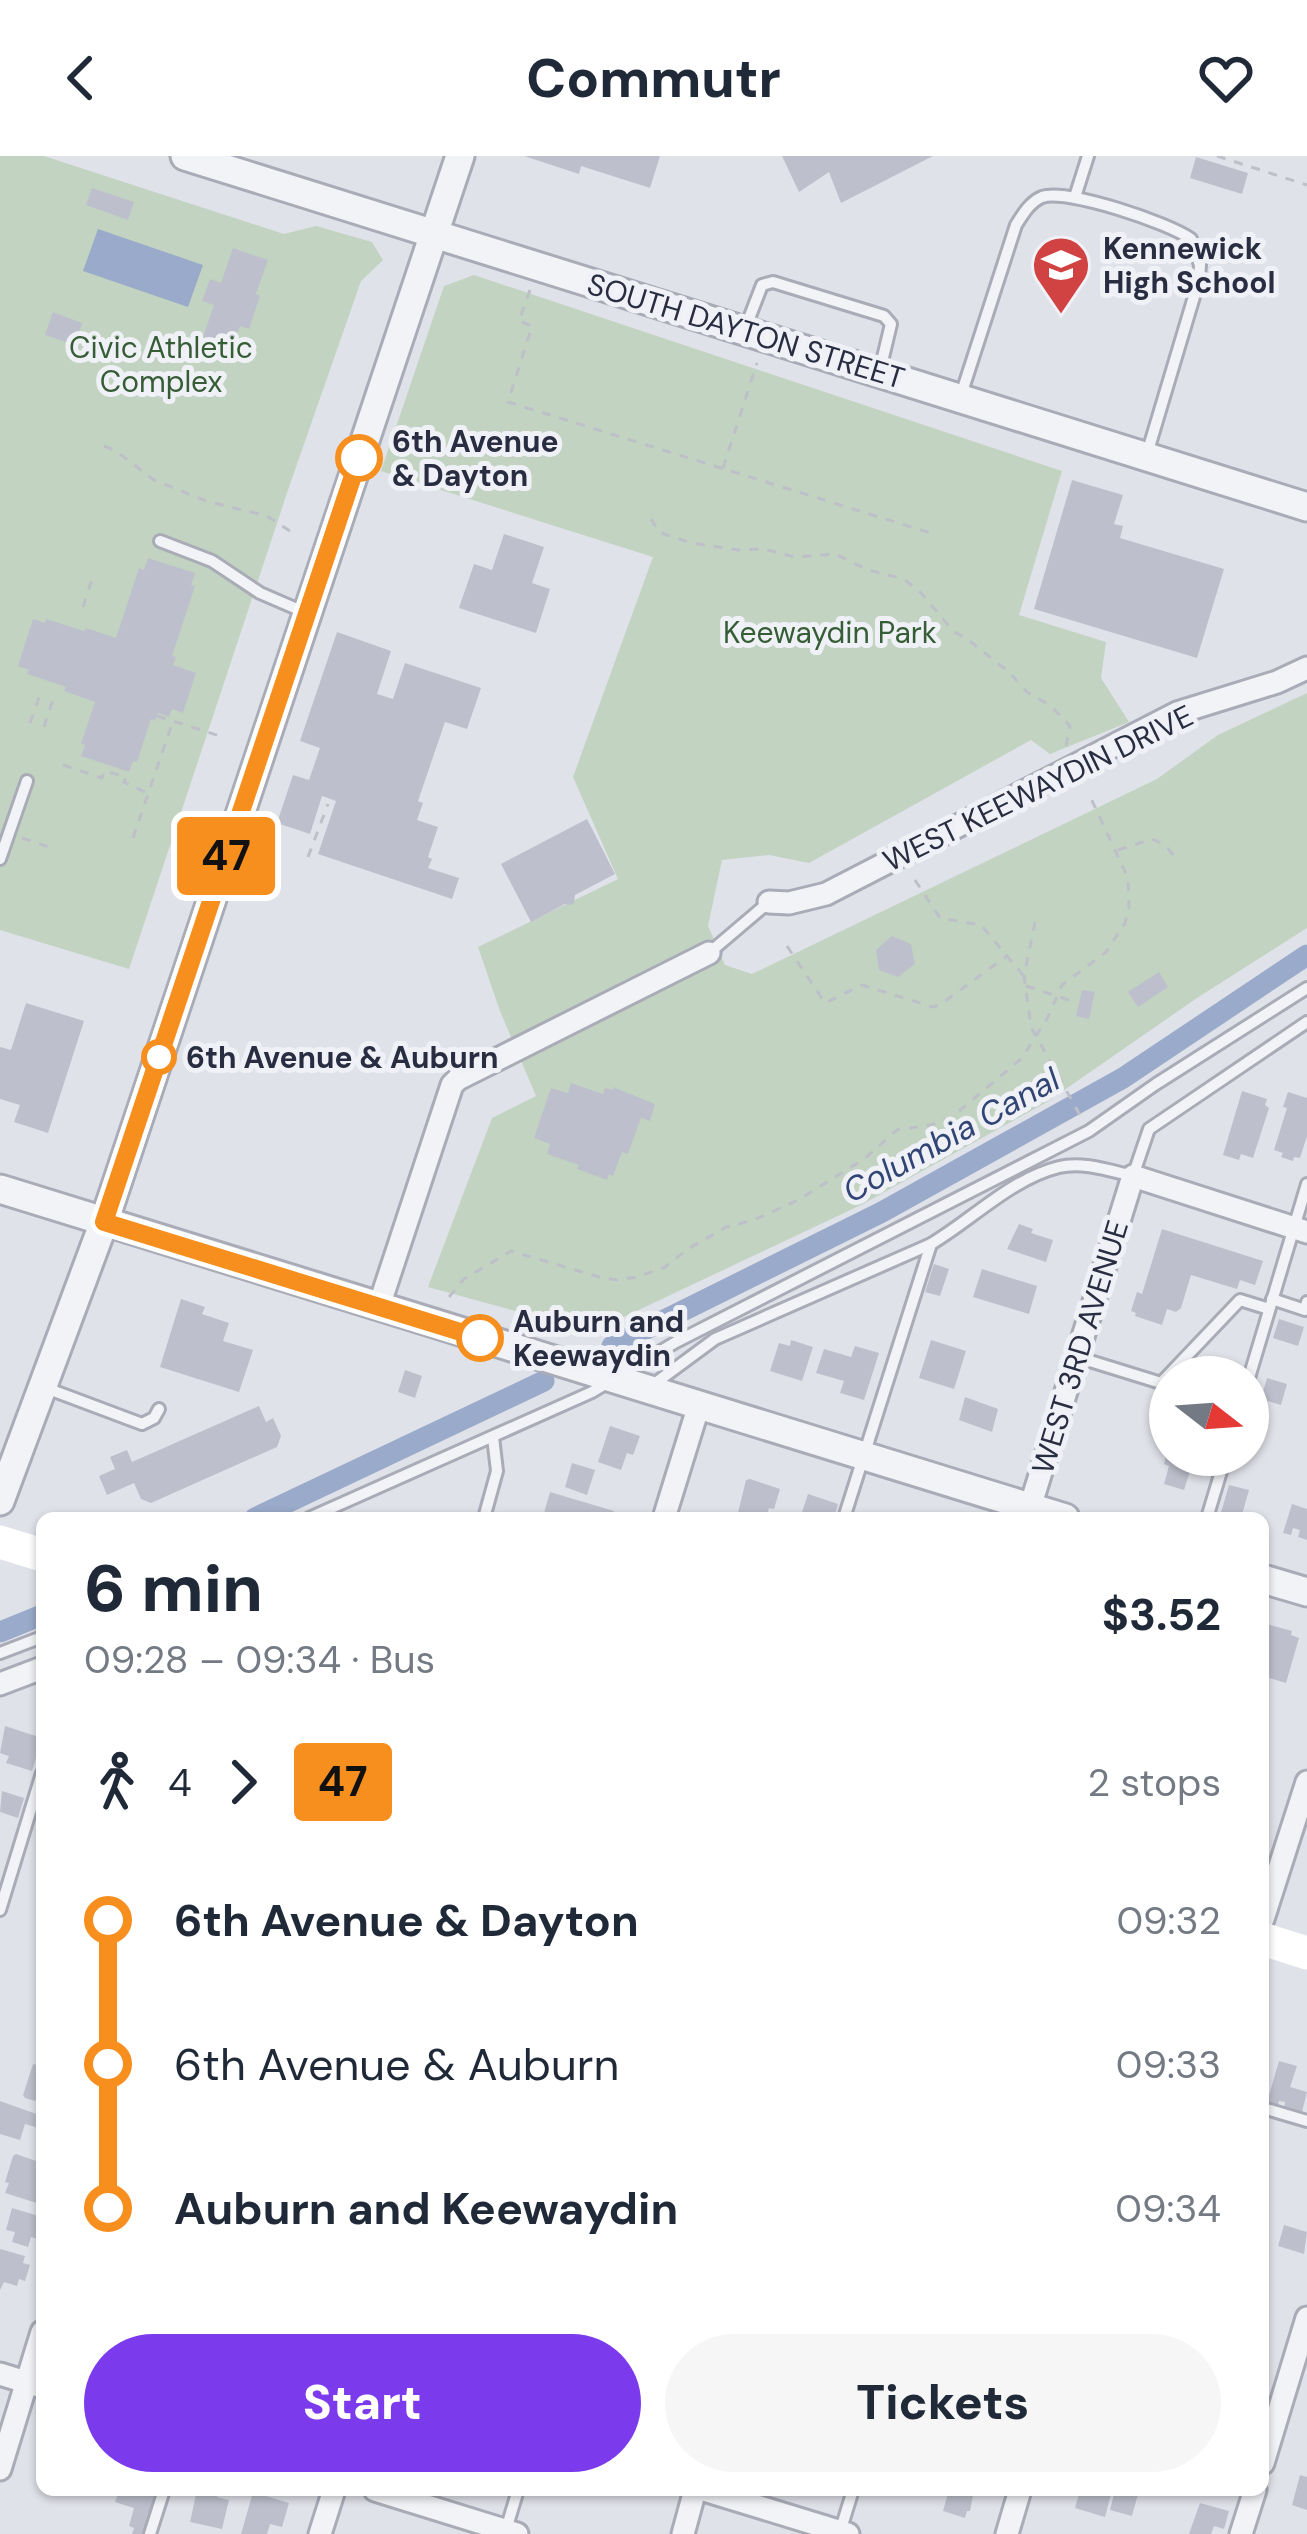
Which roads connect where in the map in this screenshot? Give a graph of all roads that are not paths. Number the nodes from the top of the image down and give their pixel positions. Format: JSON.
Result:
{"nodes":[{"id":1,"x":185,"y":156,"type":"edge"},
{"id":2,"x":460,"y":156,"type":"edge"},
{"id":3,"x":1088,"y":156,"type":"edge"},
{"id":4,"x":1076,"y":197,"type":"junction"},
{"id":5,"x":434,"y":234,"type":"junction"},
{"id":6,"x":744,"y":331,"type":"junction"},
{"id":7,"x":879,"y":373,"type":"junction"},
{"id":8,"x":959,"y":398,"type":"junction"},
{"id":9,"x":1147,"y":457,"type":"junction"},
{"id":10,"x":1307,"y":507,"type":"edge"},
{"id":11,"x":160,"y":541,"type":"dead end"},
{"id":12,"x":307,"y":614,"type":"junction"},
{"id":13,"x":1307,"y":668,"type":"edge"},
{"id":14,"x":27,"y":781,"type":"dead end"},
{"id":15,"x":0,"y":860,"type":"edge"},
{"id":16,"x":769,"y":902,"type":"joint"},
{"id":17,"x":709,"y":953,"type":"joint"},
{"id":18,"x":1307,"y":988,"type":"edge"},
{"id":19,"x":1307,"y":1022,"type":"edge"},
{"id":20,"x":1133,"y":1176,"type":"junction"},
{"id":21,"x":1307,"y":1184,"type":"edge"},
{"id":22,"x":0,"y":1189,"type":"edge"},
{"id":23,"x":104,"y":1222,"type":"junction"},
{"id":24,"x":1300,"y":1229,"type":"edge"},
{"id":25,"x":931,"y":1244,"type":"junction"},
{"id":26,"x":1307,"y":1302,"type":"edge"},
{"id":27,"x":1271,"y":1304,"type":"junction"},
{"id":28,"x":379,"y":1306,"type":"junction"},
{"id":29,"x":1255,"y":1356,"type":"edge"},
{"id":30,"x":1077,"y":1357,"type":"junction"},
{"id":31,"x":613,"y":1378,"type":"junction"},
{"id":32,"x":43,"y":1386,"type":"junction"},
{"id":33,"x":647,"y":1389,"type":"junction"},
{"id":34,"x":699,"y":1405,"type":"junction"},
{"id":35,"x":160,"y":1409,"type":"dead end"},
{"id":36,"x":13,"y":1434,"type":"edge"},
{"id":37,"x":493,"y":1437,"type":"junction"},
{"id":38,"x":862,"y":1456,"type":"junction"},
{"id":39,"x":1220,"y":1476,"type":"edge"},
{"id":40,"x":0,"y":1501,"type":"edge"},
{"id":41,"x":324,"y":1512,"type":"edge"},
{"id":42,"x":486,"y":1512,"type":"edge"},
{"id":43,"x":666,"y":1512,"type":"edge"},
{"id":44,"x":846,"y":1512,"type":"edge"},
{"id":45,"x":1025,"y":1512,"type":"edge"},
{"id":46,"x":1028,"y":1512,"type":"edge"},
{"id":47,"x":1210,"y":1512,"type":"edge"},
{"id":48,"x":0,"y":1542,"type":"edge"},
{"id":49,"x":36,"y":1553,"type":"edge"},
{"id":50,"x":1269,"y":1581,"type":"edge"},
{"id":51,"x":1307,"y":1592,"type":"edge"},
{"id":52,"x":36,"y":1639,"type":"edge"},
{"id":53,"x":0,"y":1653,"type":"edge"},
{"id":54,"x":36,"y":1671,"type":"edge"},
{"id":55,"x":0,"y":1684,"type":"edge"},
{"id":56,"x":1307,"y":1782,"type":"edge"},
{"id":57,"x":36,"y":1793,"type":"edge"},
{"id":58,"x":1269,"y":1900,"type":"edge"},
{"id":59,"x":0,"y":1910,"type":"edge"},
{"id":60,"x":1269,"y":1941,"type":"edge"},
{"id":61,"x":1307,"y":1953,"type":"edge"},
{"id":62,"x":1269,"y":2110,"type":"edge"},
{"id":63,"x":1307,"y":2121,"type":"edge"},
{"id":64,"x":1307,"y":2318,"type":"edge"},
{"id":65,"x":0,"y":2374,"type":"edge"},
{"id":66,"x":34,"y":2384,"type":"edge"},
{"id":67,"x":1269,"y":2443,"type":"edge"},
{"id":68,"x":0,"y":2469,"type":"edge"},
{"id":69,"x":162,"y":2496,"type":"edge"},
{"id":70,"x":332,"y":2496,"type":"edge"},
{"id":71,"x":394,"y":2496,"type":"edge"},
{"id":72,"x":517,"y":2496,"type":"edge"},
{"id":73,"x":698,"y":2496,"type":"edge"},
{"id":74,"x":720,"y":2496,"type":"edge"},
{"id":75,"x":852,"y":2496,"type":"edge"},
{"id":76,"x":1018,"y":2496,"type":"edge"},
{"id":77,"x":1253,"y":2496,"type":"edge"},
{"id":78,"x":509,"y":2533,"type":"edge"},
{"id":79,"x":844,"y":2533,"type":"edge"},
{"id":80,"x":150,"y":2534,"type":"edge"},
{"id":81,"x":320,"y":2534,"type":"edge"},
{"id":82,"x":683,"y":2534,"type":"edge"},
{"id":83,"x":1006,"y":2534,"type":"edge"},
{"id":84,"x":1241,"y":2534,"type":"edge"}],
"edges":[{"from":1,"to":5,"type":"street","name":"SOUTH DAYTON STREET"},
{"from":2,"to":5,"type":"street"},
{"from":3,"to":4,"type":"lane"},
{"from":4,"to":8,"type":"lane"},
{"from":4,"to":9,"type":"lane"},
{"from":5,"to":6,"type":"street","name":"SOUTH DAYTON STREET"},
{"from":5,"to":12,"type":"street"},
{"from":6,"to":7,"type":"street","name":"SOUTH DAYTON STREET"},
{"from":6,"to":7,"type":"lane"},
{"from":7,"to":8,"type":"street","name":"SOUTH DAYTON STREET"},
{"from":8,"to":9,"type":"street","name":"SOUTH DAYTON STREET"},
{"from":9,"to":10,"type":"street","name":"SOUTH DAYTON STREET"},
{"from":11,"to":12,"type":"lane"},
{"from":12,"to":23,"type":"street"},
{"from":13,"to":16,"type":"street","name":"WEST KEEWAYDIN DRIVE"},
{"from":14,"to":15,"type":"lane"},
{"from":16,"to":17,"type":"lane"},
{"from":17,"to":28,"type":"street"},
{"from":18,"to":31,"type":"lane"},
{"from":19,"to":20,"type":"lane"},
{"from":20,"to":24,"type":"street"},
{"from":20,"to":25,"type":"lane"},
{"from":20,"to":30,"type":"street","name":"WEST 3RD AVENUE"},
{"from":21,"to":24,"type":"lane"},
{"from":22,"to":23,"type":"street"},
{"from":23,"to":28,"type":"street"},
{"from":23,"to":32,"type":"street"},
{"from":24,"to":27,"type":"lane"},
{"from":25,"to":33,"type":"lane"},
{"from":25,"to":38,"type":"lane"},
{"from":26,"to":27,"type":"lane"},
{"from":27,"to":29,"type":"lane"},
{"from":27,"to":30,"type":"lane"},
{"from":28,"to":31,"type":"street"},
{"from":30,"to":46,"type":"street","name":"WEST 3RD AVENUE"},
{"from":31,"to":33,"type":"street"},
{"from":31,"to":37,"type":"lane"},
{"from":32,"to":35,"type":"lane"},
{"from":32,"to":36,"type":"street"},
{"from":33,"to":34,"type":"street"},
{"from":34,"to":38,"type":"street"},
{"from":34,"to":43,"type":"street"},
{"from":36,"to":40,"type":"street"},
{"from":37,"to":41,"type":"lane"},
{"from":37,"to":42,"type":"lane"},
{"from":38,"to":44,"type":"lane"},
{"from":38,"to":45,"type":"street"},
{"from":39,"to":47,"type":"lane"},
{"from":48,"to":49,"type":"main road"},
{"from":50,"to":51,"type":"street"},
{"from":52,"to":53,"type":"lane"},
{"from":54,"to":55,"type":"street"},
{"from":56,"to":58,"type":"street"},
{"from":57,"to":59,"type":"lane"},
{"from":60,"to":61,"type":"main road"},
{"from":62,"to":63,"type":"lane"},
{"from":64,"to":67,"type":"street"},
{"from":65,"to":66,"type":"street"},
{"from":66,"to":68,"type":"street"},
{"from":69,"to":80,"type":"lane"},
{"from":70,"to":81,"type":"street"},
{"from":71,"to":78,"type":"street"},
{"from":72,"to":78,"type":"lane"},
{"from":73,"to":82,"type":"street"},
{"from":74,"to":79,"type":"street"},
{"from":75,"to":79,"type":"lane"},
{"from":76,"to":83,"type":"street"},
{"from":77,"to":84,"type":"street"}]}
